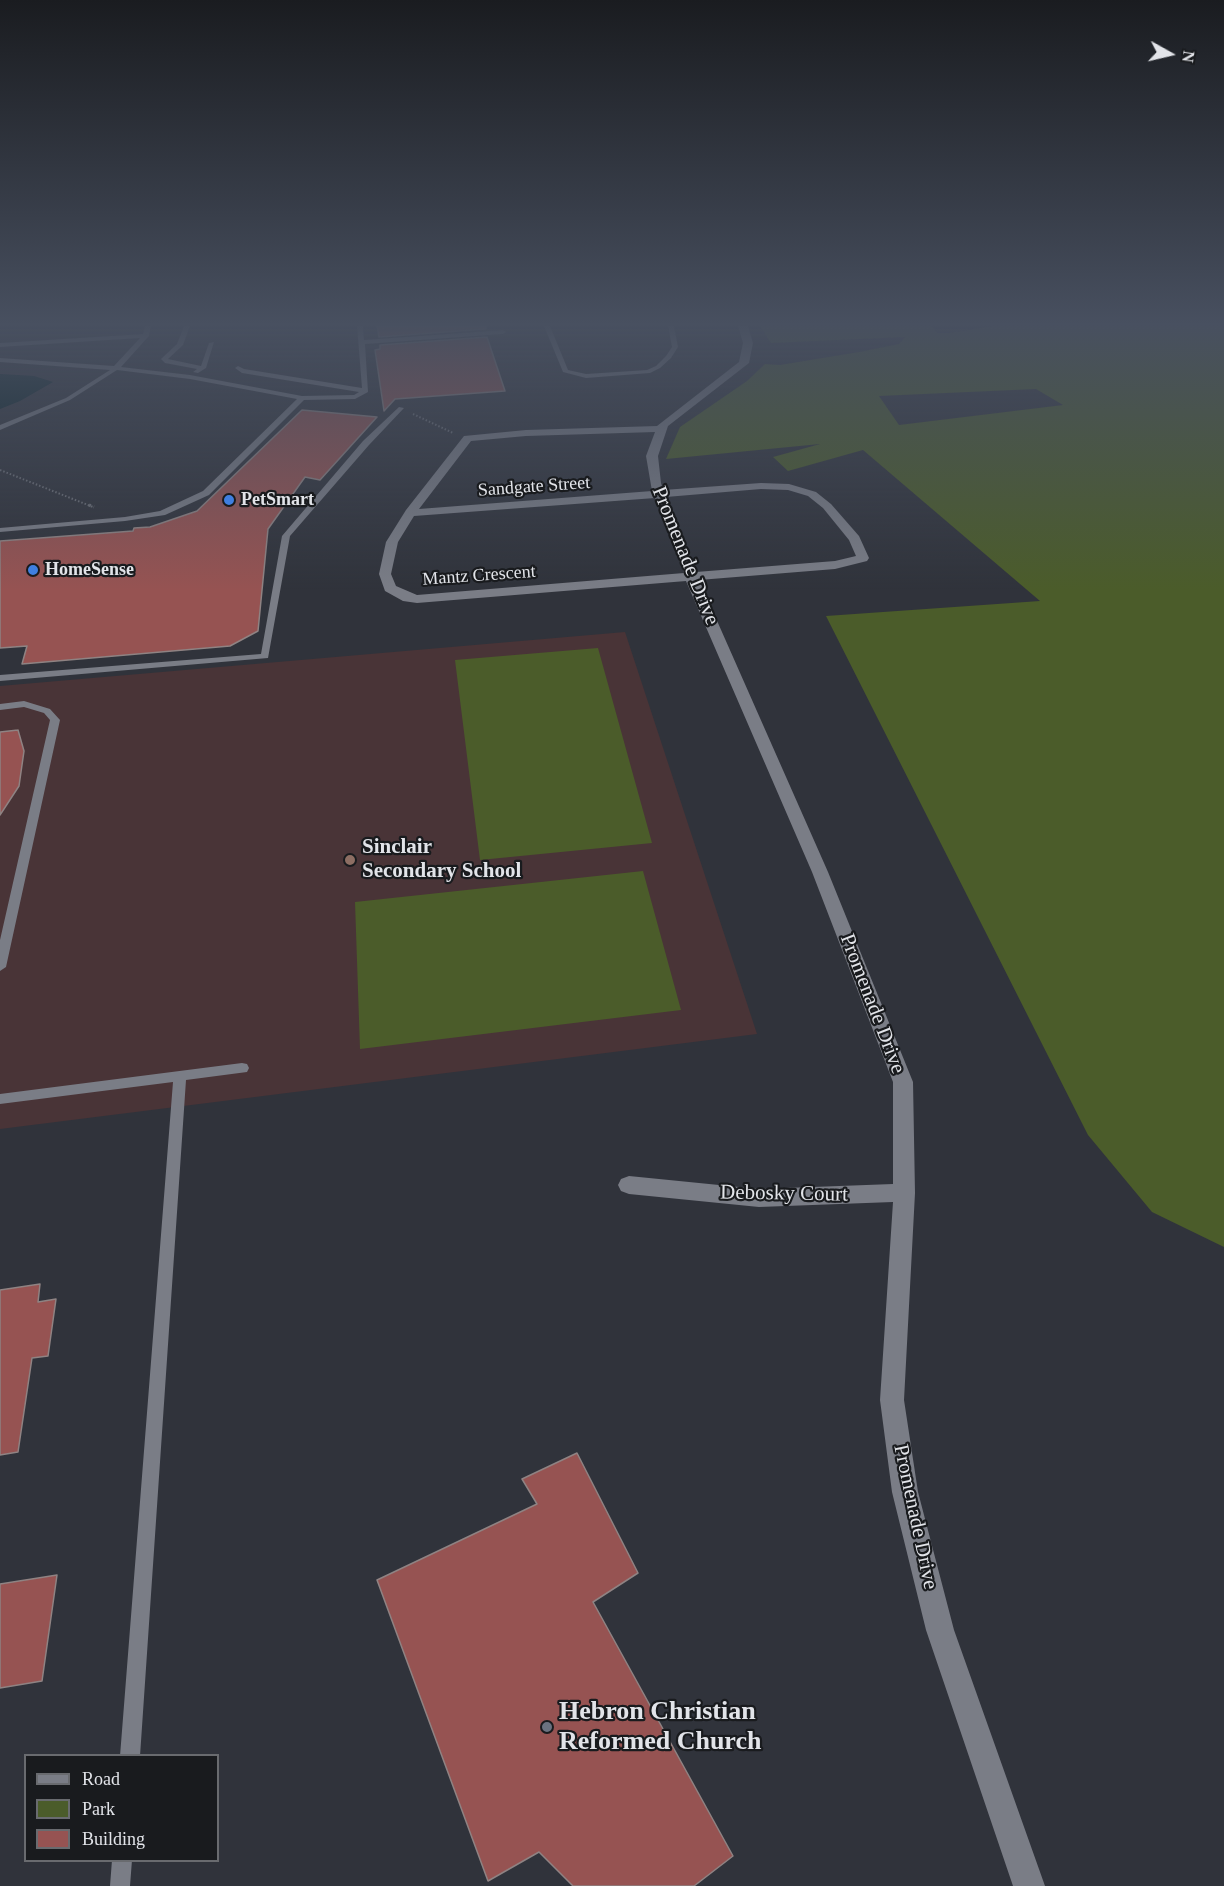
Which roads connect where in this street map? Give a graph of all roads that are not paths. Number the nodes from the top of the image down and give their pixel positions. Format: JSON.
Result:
{"nodes":[{"id":1,"x":33,"y":414,"type":"edge"},
{"id":2,"x":286,"y":414,"type":"edge"},
{"id":3,"x":395,"y":414,"type":"edge"},
{"id":4,"x":677,"y":414,"type":"edge"},
{"id":5,"x":0,"y":428,"type":"edge"},
{"id":6,"x":661,"y":429,"type":"junction"},
{"id":7,"x":660,"y":496,"type":"junction"},
{"id":8,"x":410,"y":513,"type":"junction"},
{"id":9,"x":0,"y":530,"type":"edge"},
{"id":10,"x":691,"y":576,"type":"junction"},
{"id":11,"x":0,"y":678,"type":"edge"},
{"id":12,"x":0,"y":707,"type":"edge"},
{"id":13,"x":0,"y":967,"type":"edge"},
{"id":14,"x":242,"y":1068,"type":"dead end"},
{"id":15,"x":180,"y":1075,"type":"junction"},
{"id":16,"x":0,"y":1099,"type":"edge"},
{"id":17,"x":629,"y":1185,"type":"dead end"},
{"id":18,"x":904,"y":1193,"type":"junction"},
{"id":19,"x":130,"y":1754,"type":"edge"},
{"id":20,"x":122,"y":1862,"type":"edge"},
{"id":21,"x":120,"y":1886,"type":"edge"},
{"id":22,"x":1029,"y":1886,"type":"edge"}],
"edges":[{"from":1,"to":5,"type":"lane"},
{"from":2,"to":9,"type":"lane"},
{"from":3,"to":11,"type":"lane"},
{"from":4,"to":6,"type":"street"},
{"from":6,"to":7,"type":"street","name":"Promenade Drive"},
{"from":6,"to":8,"type":"street","name":"Mantz Crescent"},
{"from":7,"to":8,"type":"street","name":"Sandgate Street"},
{"from":7,"to":10,"type":"street","name":"Promenade Drive"},
{"from":7,"to":10,"type":"street","name":"Sandgate Street"},
{"from":8,"to":10,"type":"street","name":"Mantz Crescent"},
{"from":10,"to":18,"type":"street","name":"Promenade Drive"},
{"from":12,"to":13,"type":"lane"},
{"from":14,"to":15,"type":"lane"},
{"from":15,"to":16,"type":"lane"},
{"from":15,"to":19,"type":"lane"},
{"from":17,"to":18,"type":"street","name":"Debosky Court"},
{"from":18,"to":22,"type":"street","name":"Promenade Drive"},
{"from":20,"to":21,"type":"lane"}]}
